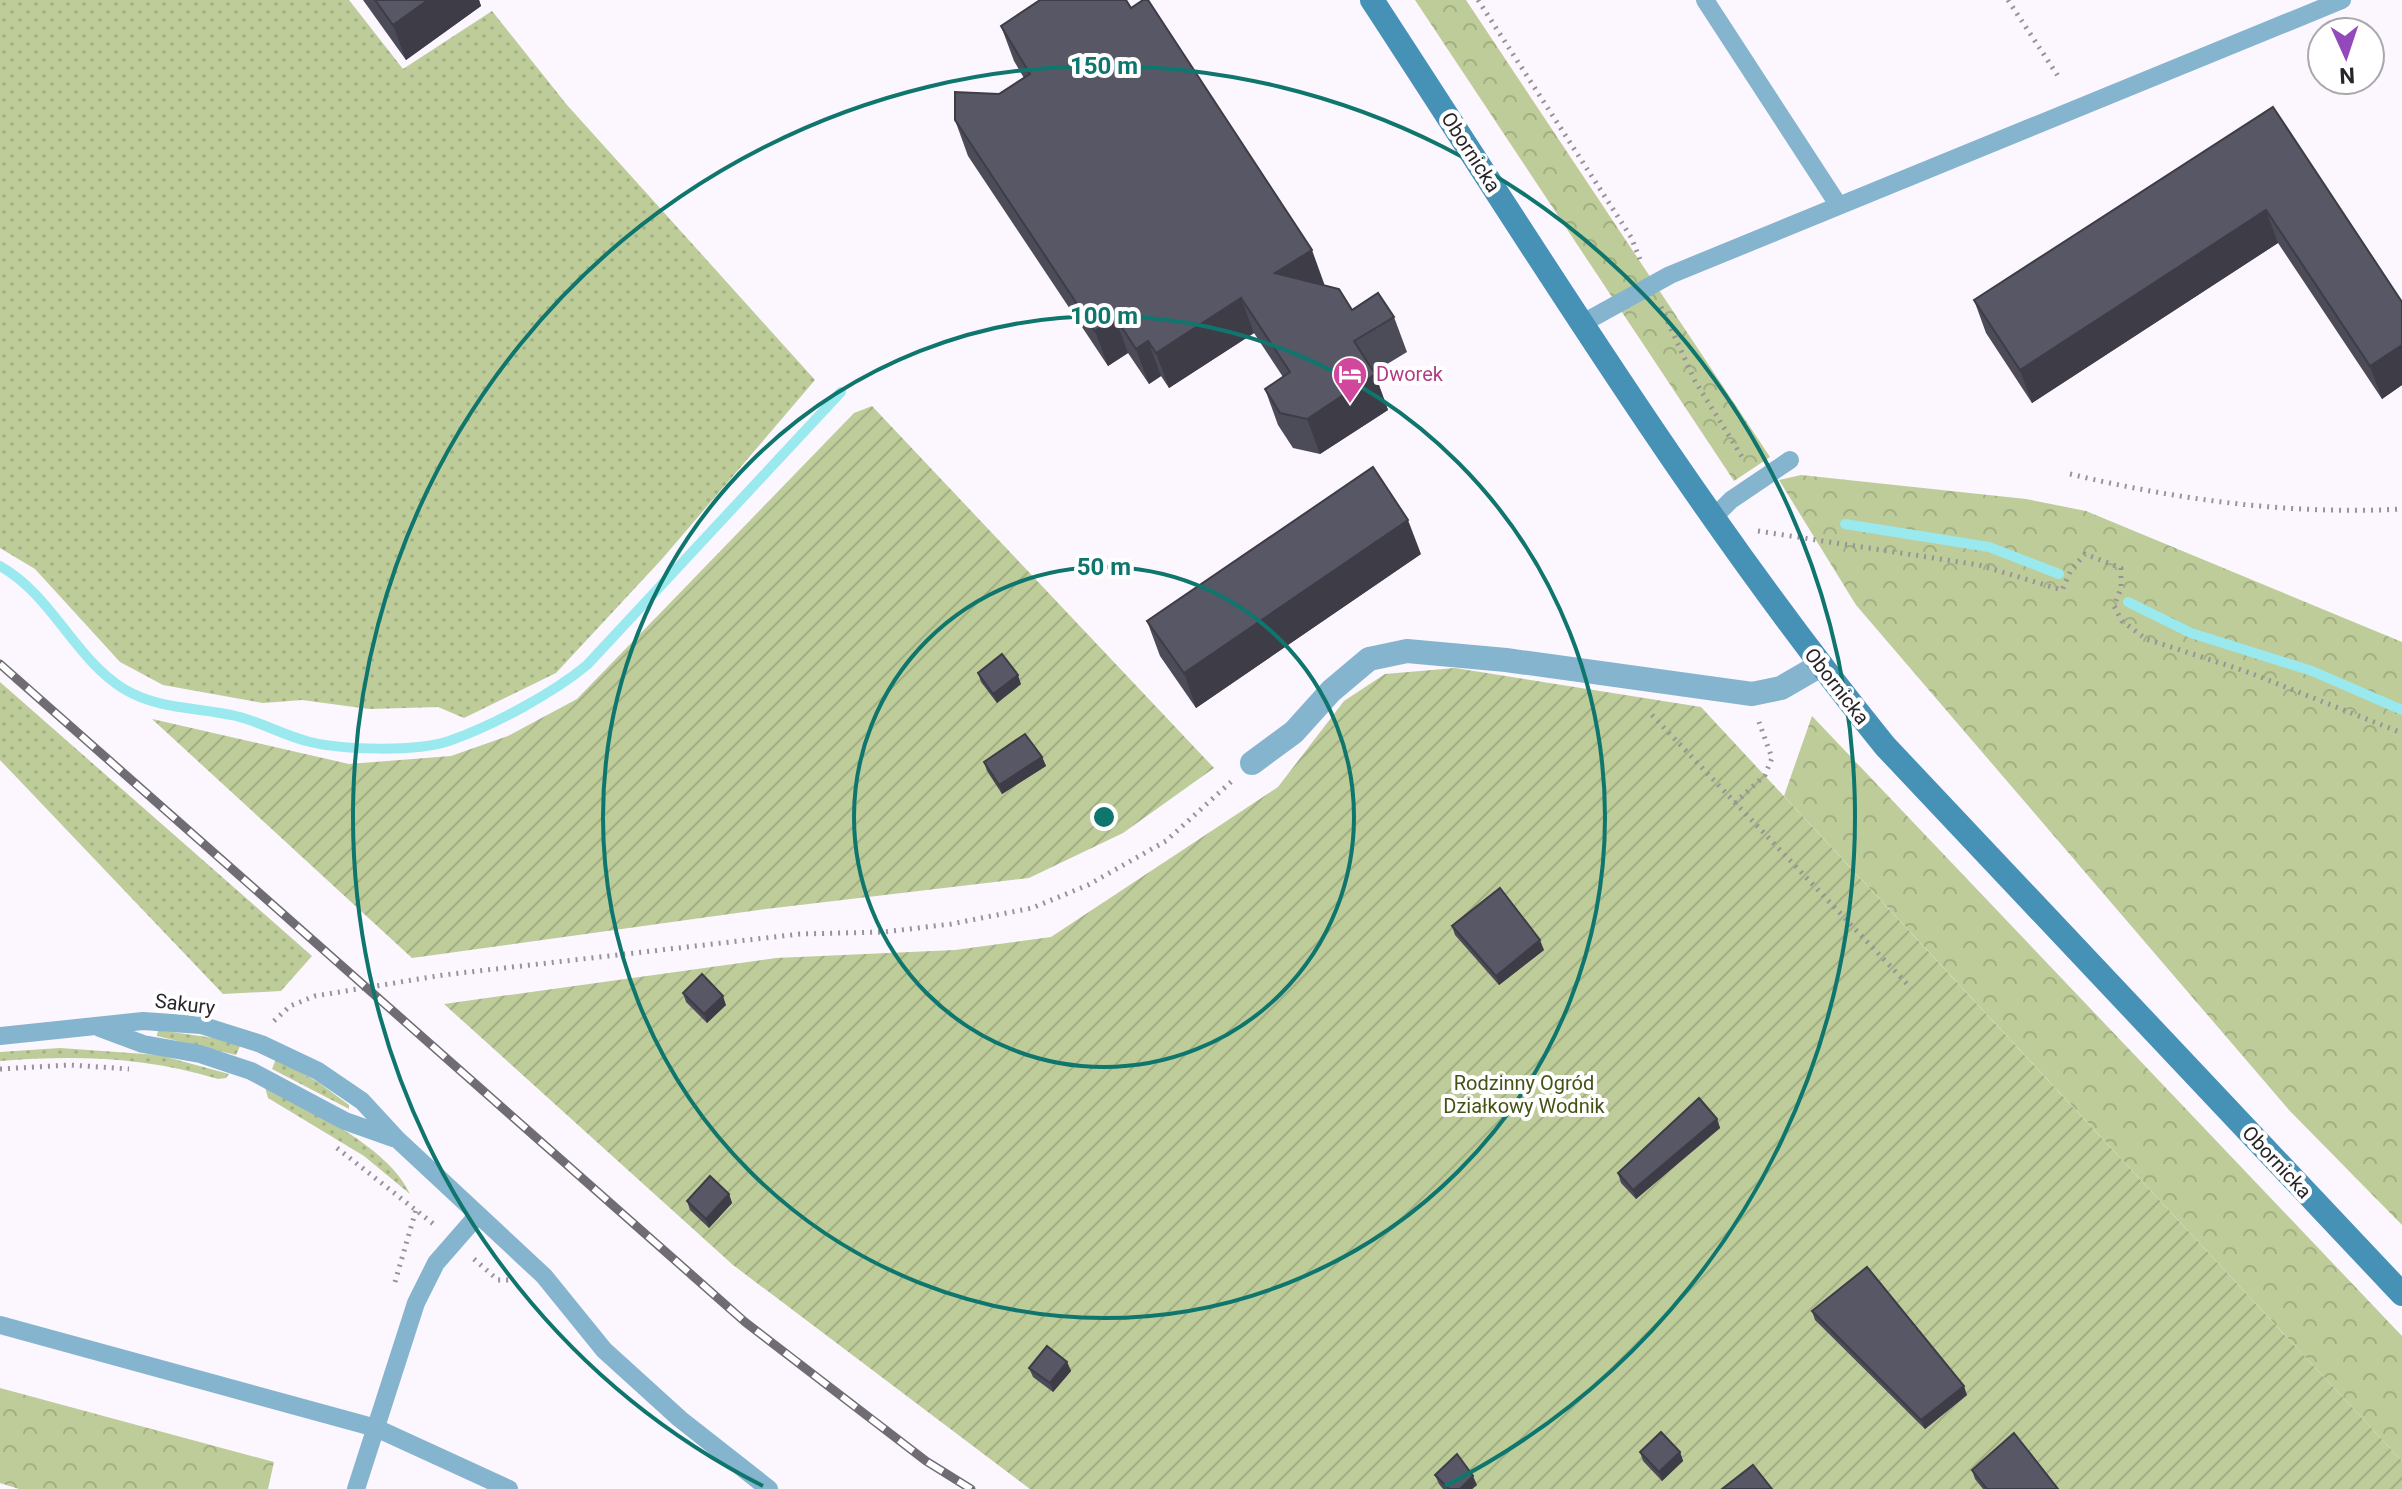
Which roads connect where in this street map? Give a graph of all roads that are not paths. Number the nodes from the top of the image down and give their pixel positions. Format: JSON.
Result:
{"nodes":[{"id":1,"x":1372,"y":0,"type":"edge"},
{"id":2,"x":1705,"y":0,"type":"edge"},
{"id":3,"x":2342,"y":0,"type":"edge"},
{"id":4,"x":1839,"y":206,"type":"junction"},
{"id":5,"x":1583,"y":323,"type":"junction"},
{"id":6,"x":1790,"y":460,"type":"dead end"},
{"id":7,"x":1714,"y":517,"type":"junction"},
{"id":8,"x":1819,"y":666,"type":"junction"},
{"id":9,"x":1252,"y":763,"type":"road end"},
{"id":10,"x":97,"y":1028,"type":"junction"},
{"id":11,"x":0,"y":1036,"type":"edge"},
{"id":12,"x":397,"y":1139,"type":"junction"},
{"id":13,"x":477,"y":1216,"type":"junction"},
{"id":14,"x":2402,"y":1294,"type":"edge"},
{"id":15,"x":0,"y":1325,"type":"edge"},
{"id":16,"x":376,"y":1428,"type":"junction"},
{"id":17,"x":356,"y":1489,"type":"edge"},
{"id":18,"x":509,"y":1489,"type":"edge"},
{"id":19,"x":769,"y":1489,"type":"edge"}],
"edges":[{"from":1,"to":5,"type":"main road","name":"Obornicka"},
{"from":2,"to":4,"type":"lane"},
{"from":3,"to":4,"type":"lane"},
{"from":4,"to":5,"type":"lane"},
{"from":5,"to":7,"type":"main road","name":"Obornicka"},
{"from":6,"to":7,"type":"lane"},
{"from":7,"to":8,"type":"main road","name":"Obornicka"},
{"from":8,"to":9,"type":"street"},
{"from":8,"to":14,"type":"main road","name":"Obornicka"},
{"from":10,"to":11,"type":"lane","name":"Sakury"},
{"from":10,"to":12,"type":"lane"},
{"from":10,"to":12,"type":"lane","name":"Sakury"},
{"from":12,"to":13,"type":"lane","name":"Sakury"},
{"from":13,"to":16,"type":"lane"},
{"from":13,"to":19,"type":"lane","name":"Sakury"},
{"from":15,"to":16,"type":"lane"},
{"from":16,"to":17,"type":"lane"},
{"from":16,"to":18,"type":"lane"}]}
